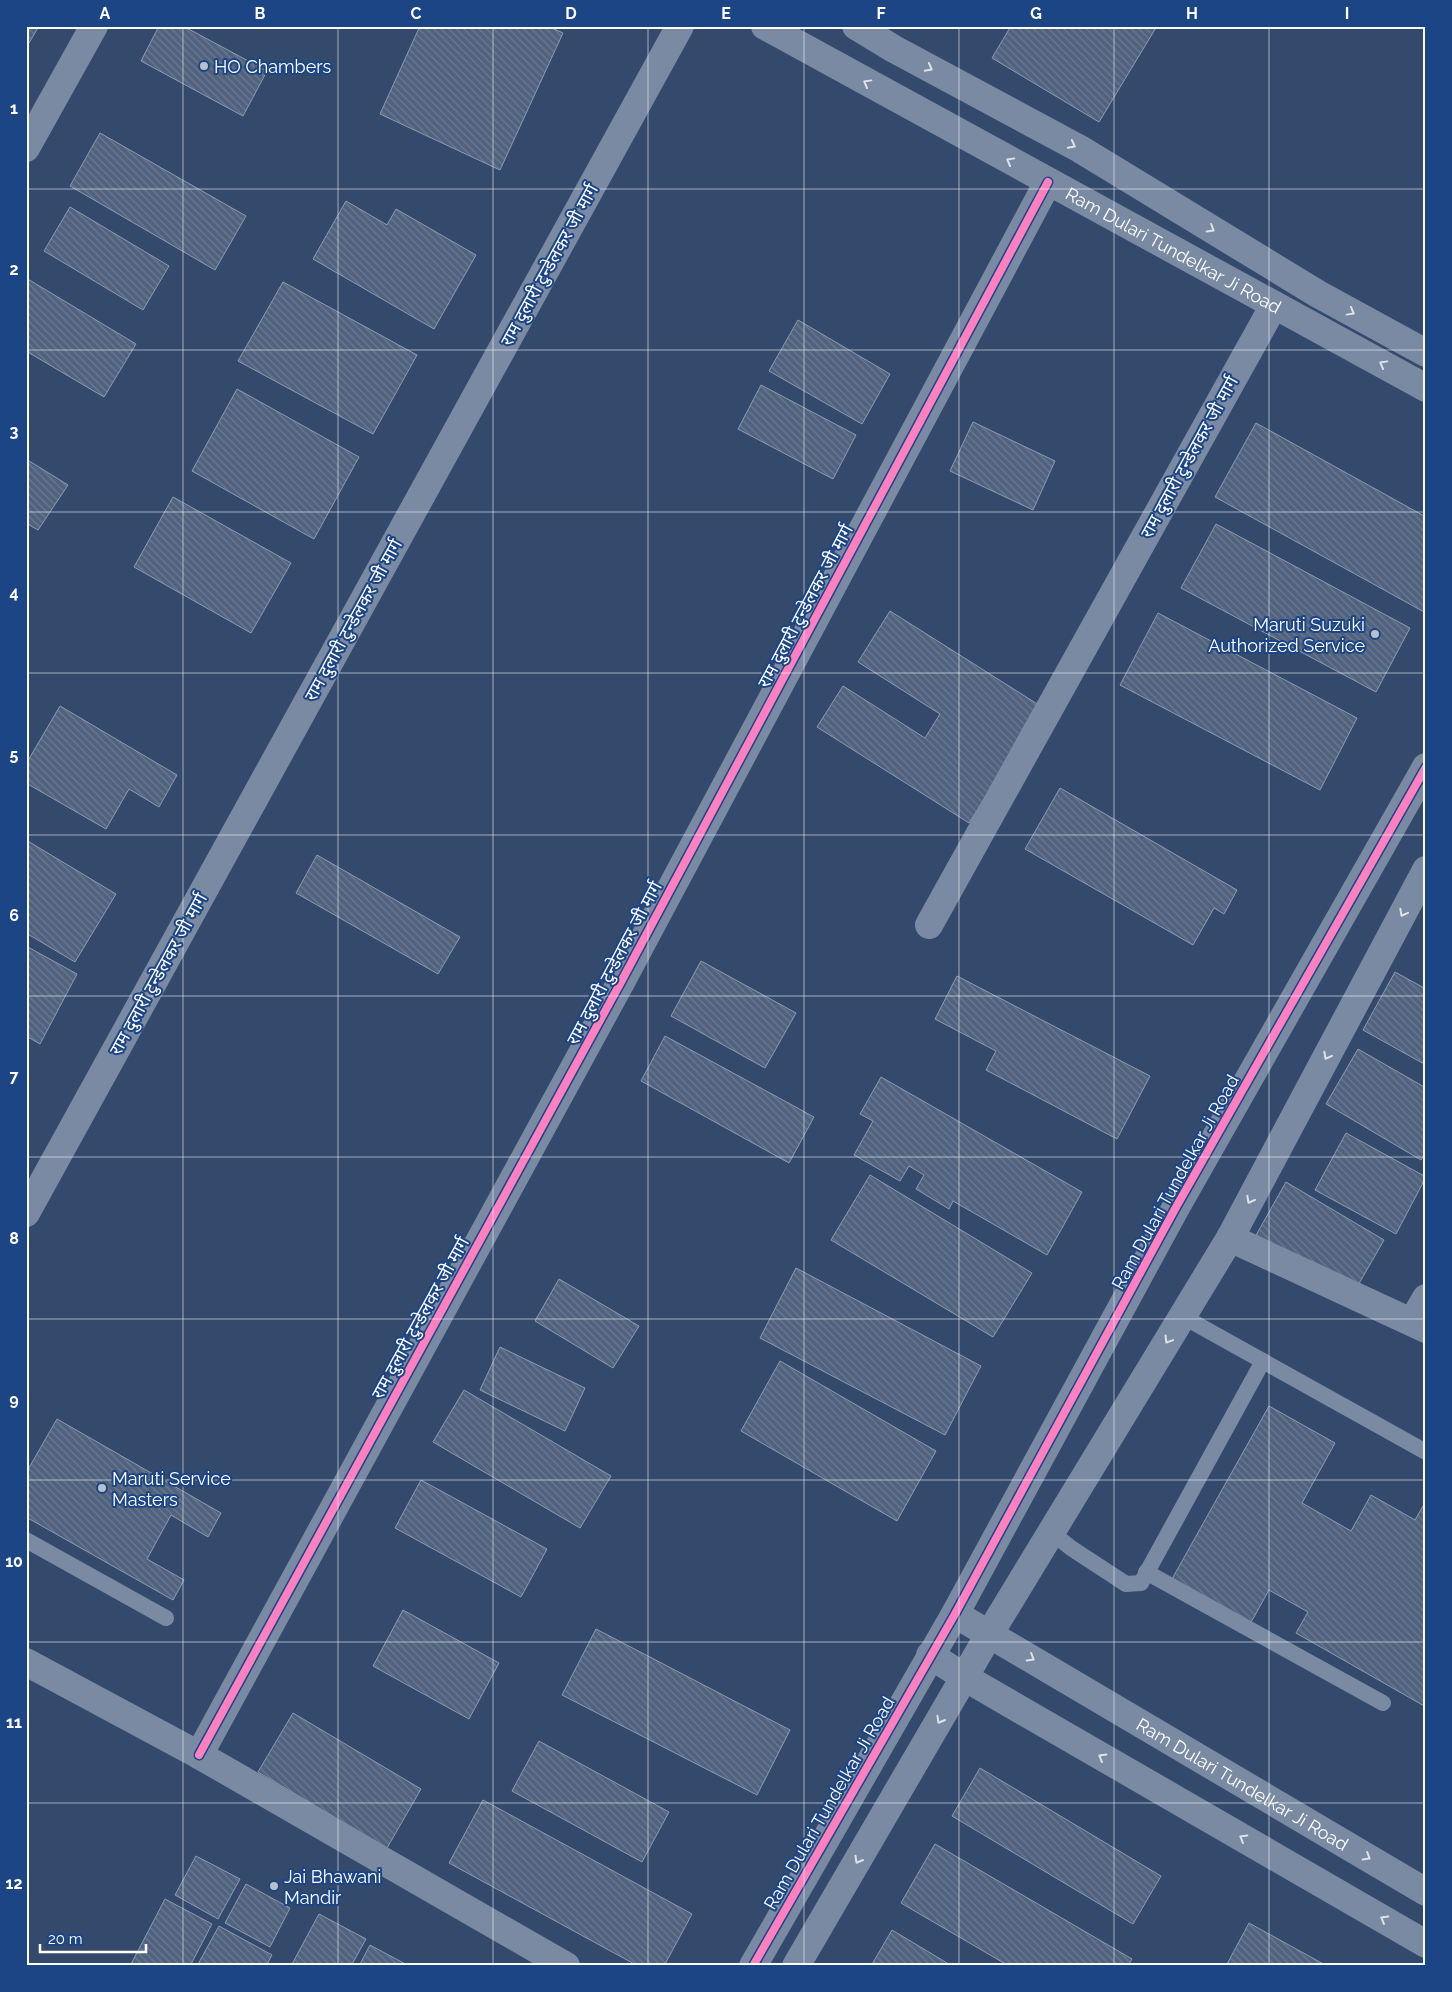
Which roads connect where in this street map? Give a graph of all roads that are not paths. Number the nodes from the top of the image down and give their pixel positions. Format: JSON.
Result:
{"nodes":[{"id":1,"x":94,"y":26,"type":"edge"},
{"id":2,"x":680,"y":26,"type":"edge"},
{"id":3,"x":764,"y":26,"type":"edge"},
{"id":4,"x":856,"y":26,"type":"edge"},
{"id":5,"x":29,"y":134,"type":"edge"},
{"id":6,"x":1048,"y":182,"type":"junction"},
{"id":7,"x":1274,"y":304,"type":"junction"},
{"id":8,"x":1426,"y":353,"type":"edge"},
{"id":9,"x":1426,"y":388,"type":"edge"},
{"id":10,"x":1426,"y":767,"type":"edge"},
{"id":11,"x":1426,"y":870,"type":"edge"},
{"id":12,"x":929,"y":925,"type":"dead end"},
{"id":13,"x":27,"y":1211,"type":"edge"},
{"id":14,"x":1230,"y":1238,"type":"junction"},
{"id":15,"x":1426,"y":1298,"type":"edge"},
{"id":16,"x":1182,"y":1316,"type":"junction"},
{"id":17,"x":1419,"y":1326,"type":"edge"},
{"id":18,"x":1263,"y":1361,"type":"junction"},
{"id":19,"x":1426,"y":1452,"type":"edge"},
{"id":20,"x":1051,"y":1532,"type":"junction"},
{"id":21,"x":26,"y":1540,"type":"edge"},
{"id":22,"x":1146,"y":1572,"type":"junction"},
{"id":23,"x":955,"y":1614,"type":"junction"},
{"id":24,"x":166,"y":1618,"type":"dead end"},
{"id":25,"x":990,"y":1633,"type":"junction"},
{"id":26,"x":930,"y":1655,"type":"junction"},
{"id":27,"x":26,"y":1662,"type":"edge"},
{"id":28,"x":964,"y":1678,"type":"junction"},
{"id":29,"x":1383,"y":1703,"type":"dead end"},
{"id":30,"x":199,"y":1754,"type":"junction"},
{"id":31,"x":1426,"y":1892,"type":"edge"},
{"id":32,"x":1426,"y":1944,"type":"edge"},
{"id":33,"x":566,"y":1966,"type":"edge"},
{"id":34,"x":753,"y":1966,"type":"edge"},
{"id":35,"x":796,"y":1966,"type":"edge"}],
"edges":[{"from":1,"to":5,"type":"street"},
{"from":2,"to":13,"type":"street","name":"राम दुलारी टुन्डेलकर जी मार्ग"},
{"from":6,"to":3,"type":"street","name":"Ram Dulari Tundelkar Ji Road","one_way":true},
{"from":4,"to":8,"type":"street","name":"Ram Dulari Tundelkar Ji Road","one_way":true},
{"from":6,"to":7,"type":"street","name":"Ram Dulari Tundelkar Ji Road"},
{"from":6,"to":30,"type":"street","name":"राम दुलारी टुन्डेलकर जी मार्ग"},
{"from":9,"to":7,"type":"street","name":"Ram Dulari Tundelkar Ji Road","one_way":true},
{"from":7,"to":12,"type":"street","name":"राम दुलारी टुन्डेलकर जी मार्ग"},
{"from":10,"to":23,"type":"street","name":"Ram Dulari Tundelkar Ji Road"},
{"from":11,"to":14,"type":"street","one_way":true},
{"from":14,"to":16,"type":"street"},
{"from":14,"to":17,"type":"street"},
{"from":15,"to":17,"type":"street"},
{"from":16,"to":18,"type":"lane"},
{"from":16,"to":20,"type":"street","one_way":true},
{"from":18,"to":19,"type":"lane"},
{"from":18,"to":22,"type":"lane"},
{"from":20,"to":22,"type":"lane"},
{"from":20,"to":25,"type":"street"},
{"from":21,"to":24,"type":"lane"},
{"from":22,"to":29,"type":"lane"},
{"from":23,"to":25,"type":"street","name":"Ram Dulari Tundelkar Ji Road"},
{"from":23,"to":26,"type":"street","name":"Ram Dulari Tundelkar Ji Road"},
{"from":25,"to":28,"type":"street"},
{"from":25,"to":31,"type":"street","name":"Ram Dulari Tundelkar Ji Road","one_way":true},
{"from":26,"to":28,"type":"street"},
{"from":26,"to":34,"type":"street","name":"Ram Dulari Tundelkar Ji Road"},
{"from":27,"to":30,"type":"street"},
{"from":32,"to":28,"type":"street","one_way":true},
{"from":28,"to":35,"type":"street","one_way":true},
{"from":30,"to":33,"type":"street"}]}
